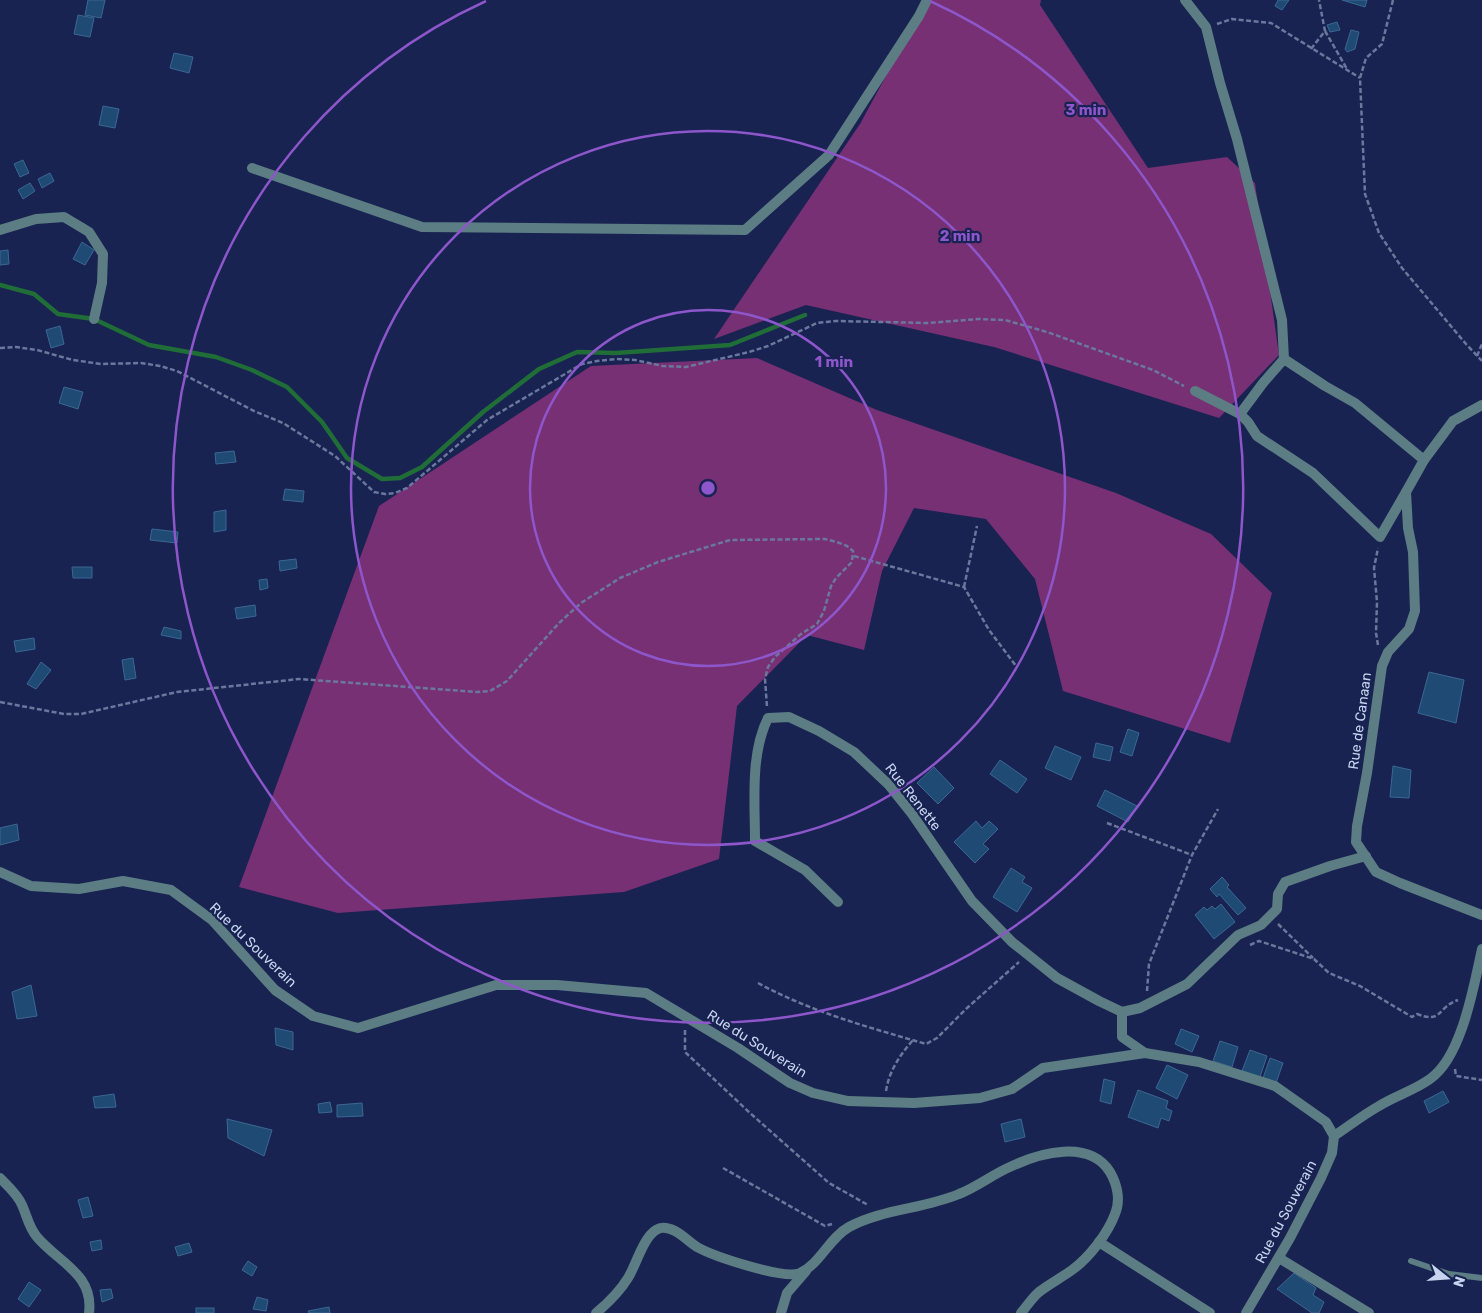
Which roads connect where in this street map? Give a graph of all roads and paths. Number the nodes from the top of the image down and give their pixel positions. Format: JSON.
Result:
{"nodes":[{"id":1,"x":927,"y":0,"type":"edge"},
{"id":2,"x":1185,"y":0,"type":"edge"},
{"id":3,"x":1319,"y":0,"type":"edge"},
{"id":4,"x":1393,"y":0,"type":"edge"},
{"id":5,"x":1206,"y":27,"type":"junction"},
{"id":6,"x":1325,"y":31,"type":"junction"},
{"id":7,"x":1311,"y":49,"type":"junction"},
{"id":8,"x":1348,"y":70,"type":"junction"},
{"id":9,"x":1360,"y":78,"type":"junction"},
{"id":10,"x":252,"y":168,"type":"dead end"},
{"id":11,"x":0,"y":230,"type":"edge"},
{"id":12,"x":94,"y":319,"type":"dead end"},
{"id":13,"x":1482,"y":344,"type":"edge"},
{"id":14,"x":0,"y":348,"type":"edge"},
{"id":15,"x":1477,"y":356,"type":"junction"},
{"id":16,"x":1284,"y":359,"type":"junction"},
{"id":17,"x":1482,"y":361,"type":"edge"},
{"id":18,"x":1194,"y":391,"type":"joint"},
{"id":19,"x":1482,"y":405,"type":"edge"},
{"id":20,"x":1240,"y":414,"type":"junction"},
{"id":21,"x":1424,"y":460,"type":"junction"},
{"id":22,"x":1406,"y":492,"type":"junction"},
{"id":23,"x":977,"y":526,"type":"dead end"},
{"id":24,"x":1380,"y":537,"type":"junction"},
{"id":25,"x":854,"y":556,"type":"junction"},
{"id":26,"x":964,"y":587,"type":"junction"},
{"id":27,"x":1016,"y":666,"type":"dead end"},
{"id":28,"x":1382,"y":666,"type":"junction"},
{"id":29,"x":0,"y":702,"type":"edge"},
{"id":30,"x":768,"y":718,"type":"junction"},
{"id":31,"x":1218,"y":809,"type":"dead end"},
{"id":32,"x":1107,"y":823,"type":"dead end"},
{"id":33,"x":1192,"y":855,"type":"junction"},
{"id":34,"x":1366,"y":856,"type":"junction"},
{"id":35,"x":0,"y":872,"type":"edge"},
{"id":36,"x":838,"y":902,"type":"dead end"},
{"id":37,"x":1482,"y":915,"type":"edge"},
{"id":38,"x":1270,"y":916,"type":"junction"},
{"id":39,"x":1232,"y":940,"type":"junction"},
{"id":40,"x":1482,"y":949,"type":"edge"},
{"id":41,"x":1027,"y":954,"type":"junction"},
{"id":42,"x":1314,"y":959,"type":"junction"},
{"id":43,"x":758,"y":983,"type":"dead end"},
{"id":44,"x":1471,"y":999,"type":"junction"},
{"id":45,"x":1147,"y":1005,"type":"junction"},
{"id":46,"x":1122,"y":1012,"type":"junction"},
{"id":47,"x":687,"y":1017,"type":"junction"},
{"id":48,"x":913,"y":1040,"type":"junction"},
{"id":49,"x":1145,"y":1053,"type":"junction"},
{"id":50,"x":1449,"y":1057,"type":"junction"},
{"id":51,"x":1482,"y":1080,"type":"edge"},
{"id":52,"x":884,"y":1102,"type":"junction"},
{"id":53,"x":1334,"y":1136,"type":"junction"},
{"id":54,"x":723,"y":1168,"type":"dead end"},
{"id":55,"x":0,"y":1178,"type":"edge"},
{"id":56,"x":884,"y":1215,"type":"junction"},
{"id":57,"x":848,"y":1228,"type":"junction"},
{"id":58,"x":1099,"y":1242,"type":"junction"},
{"id":59,"x":1279,"y":1258,"type":"junction"},
{"id":60,"x":1411,"y":1261,"type":"dead end"},
{"id":61,"x":810,"y":1267,"type":"junction"},
{"id":62,"x":1482,"y":1278,"type":"edge"},
{"id":63,"x":89,"y":1313,"type":"edge"},
{"id":64,"x":596,"y":1313,"type":"edge"},
{"id":65,"x":780,"y":1313,"type":"edge"},
{"id":66,"x":1021,"y":1313,"type":"edge"},
{"id":67,"x":1210,"y":1313,"type":"edge"},
{"id":68,"x":1246,"y":1313,"type":"edge"},
{"id":69,"x":1369,"y":1313,"type":"edge"}],
"edges":[{"from":1,"to":10,"type":"street"},
{"from":2,"to":5,"type":"street"},
{"from":3,"to":6,"type":"path"},
{"from":4,"to":9,"type":"path"},
{"from":5,"to":7,"type":"path"},
{"from":5,"to":16,"type":"street"},
{"from":6,"to":7,"type":"path"},
{"from":6,"to":8,"type":"path"},
{"from":7,"to":8,"type":"path"},
{"from":8,"to":9,"type":"path"},
{"from":9,"to":15,"type":"path"},
{"from":11,"to":12,"type":"street"},
{"from":13,"to":15,"type":"path"},
{"from":14,"to":18,"type":"path"},
{"from":15,"to":17,"type":"path"},
{"from":16,"to":20,"type":"street"},
{"from":16,"to":21,"type":"street"},
{"from":18,"to":20,"type":"street"},
{"from":19,"to":21,"type":"street"},
{"from":20,"to":24,"type":"street"},
{"from":21,"to":22,"type":"street"},
{"from":22,"to":24,"type":"street"},
{"from":22,"to":28,"type":"street","name":"Rue de Canaan"},
{"from":23,"to":26,"type":"path"},
{"from":24,"to":28,"type":"path"},
{"from":25,"to":26,"type":"path"},
{"from":25,"to":29,"type":"path"},
{"from":25,"to":30,"type":"path"},
{"from":26,"to":27,"type":"path"},
{"from":28,"to":34,"type":"street","name":"Rue de Canaan"},
{"from":30,"to":36,"type":"street"},
{"from":30,"to":41,"type":"street","name":"Rue Renette"},
{"from":31,"to":33,"type":"path"},
{"from":32,"to":33,"type":"path"},
{"from":33,"to":45,"type":"path"},
{"from":34,"to":37,"type":"street","name":"Rue de Canaan"},
{"from":34,"to":38,"type":"street"},
{"from":35,"to":47,"type":"street","name":"Rue du Souverain"},
{"from":38,"to":39,"type":"street"},
{"from":38,"to":42,"type":"path"},
{"from":39,"to":42,"type":"path"},
{"from":39,"to":45,"type":"street"},
{"from":40,"to":44,"type":"street"},
{"from":41,"to":46,"type":"street","name":"Rue Renette"},
{"from":41,"to":48,"type":"path"},
{"from":42,"to":44,"type":"path"},
{"from":43,"to":48,"type":"path"},
{"from":44,"to":50,"type":"street"},
{"from":45,"to":46,"type":"street"},
{"from":46,"to":49,"type":"street"},
{"from":47,"to":52,"type":"street","name":"Rue du Souverain"},
{"from":47,"to":56,"type":"path"},
{"from":48,"to":52,"type":"path"},
{"from":49,"to":52,"type":"street","name":"Rue du Souverain"},
{"from":49,"to":53,"type":"street","name":"Rue du Souverain"},
{"from":50,"to":51,"type":"path"},
{"from":50,"to":53,"type":"street"},
{"from":53,"to":59,"type":"street","name":"Rue du Souverain"},
{"from":54,"to":57,"type":"path"},
{"from":55,"to":63,"type":"street"},
{"from":56,"to":57,"type":"street"},
{"from":56,"to":58,"type":"street"},
{"from":57,"to":61,"type":"street"},
{"from":58,"to":66,"type":"street"},
{"from":58,"to":67,"type":"street"},
{"from":59,"to":68,"type":"street","name":"Rue du Souverain"},
{"from":59,"to":69,"type":"street"},
{"from":60,"to":62,"type":"lane"},
{"from":61,"to":64,"type":"street"},
{"from":61,"to":65,"type":"street"}]}
